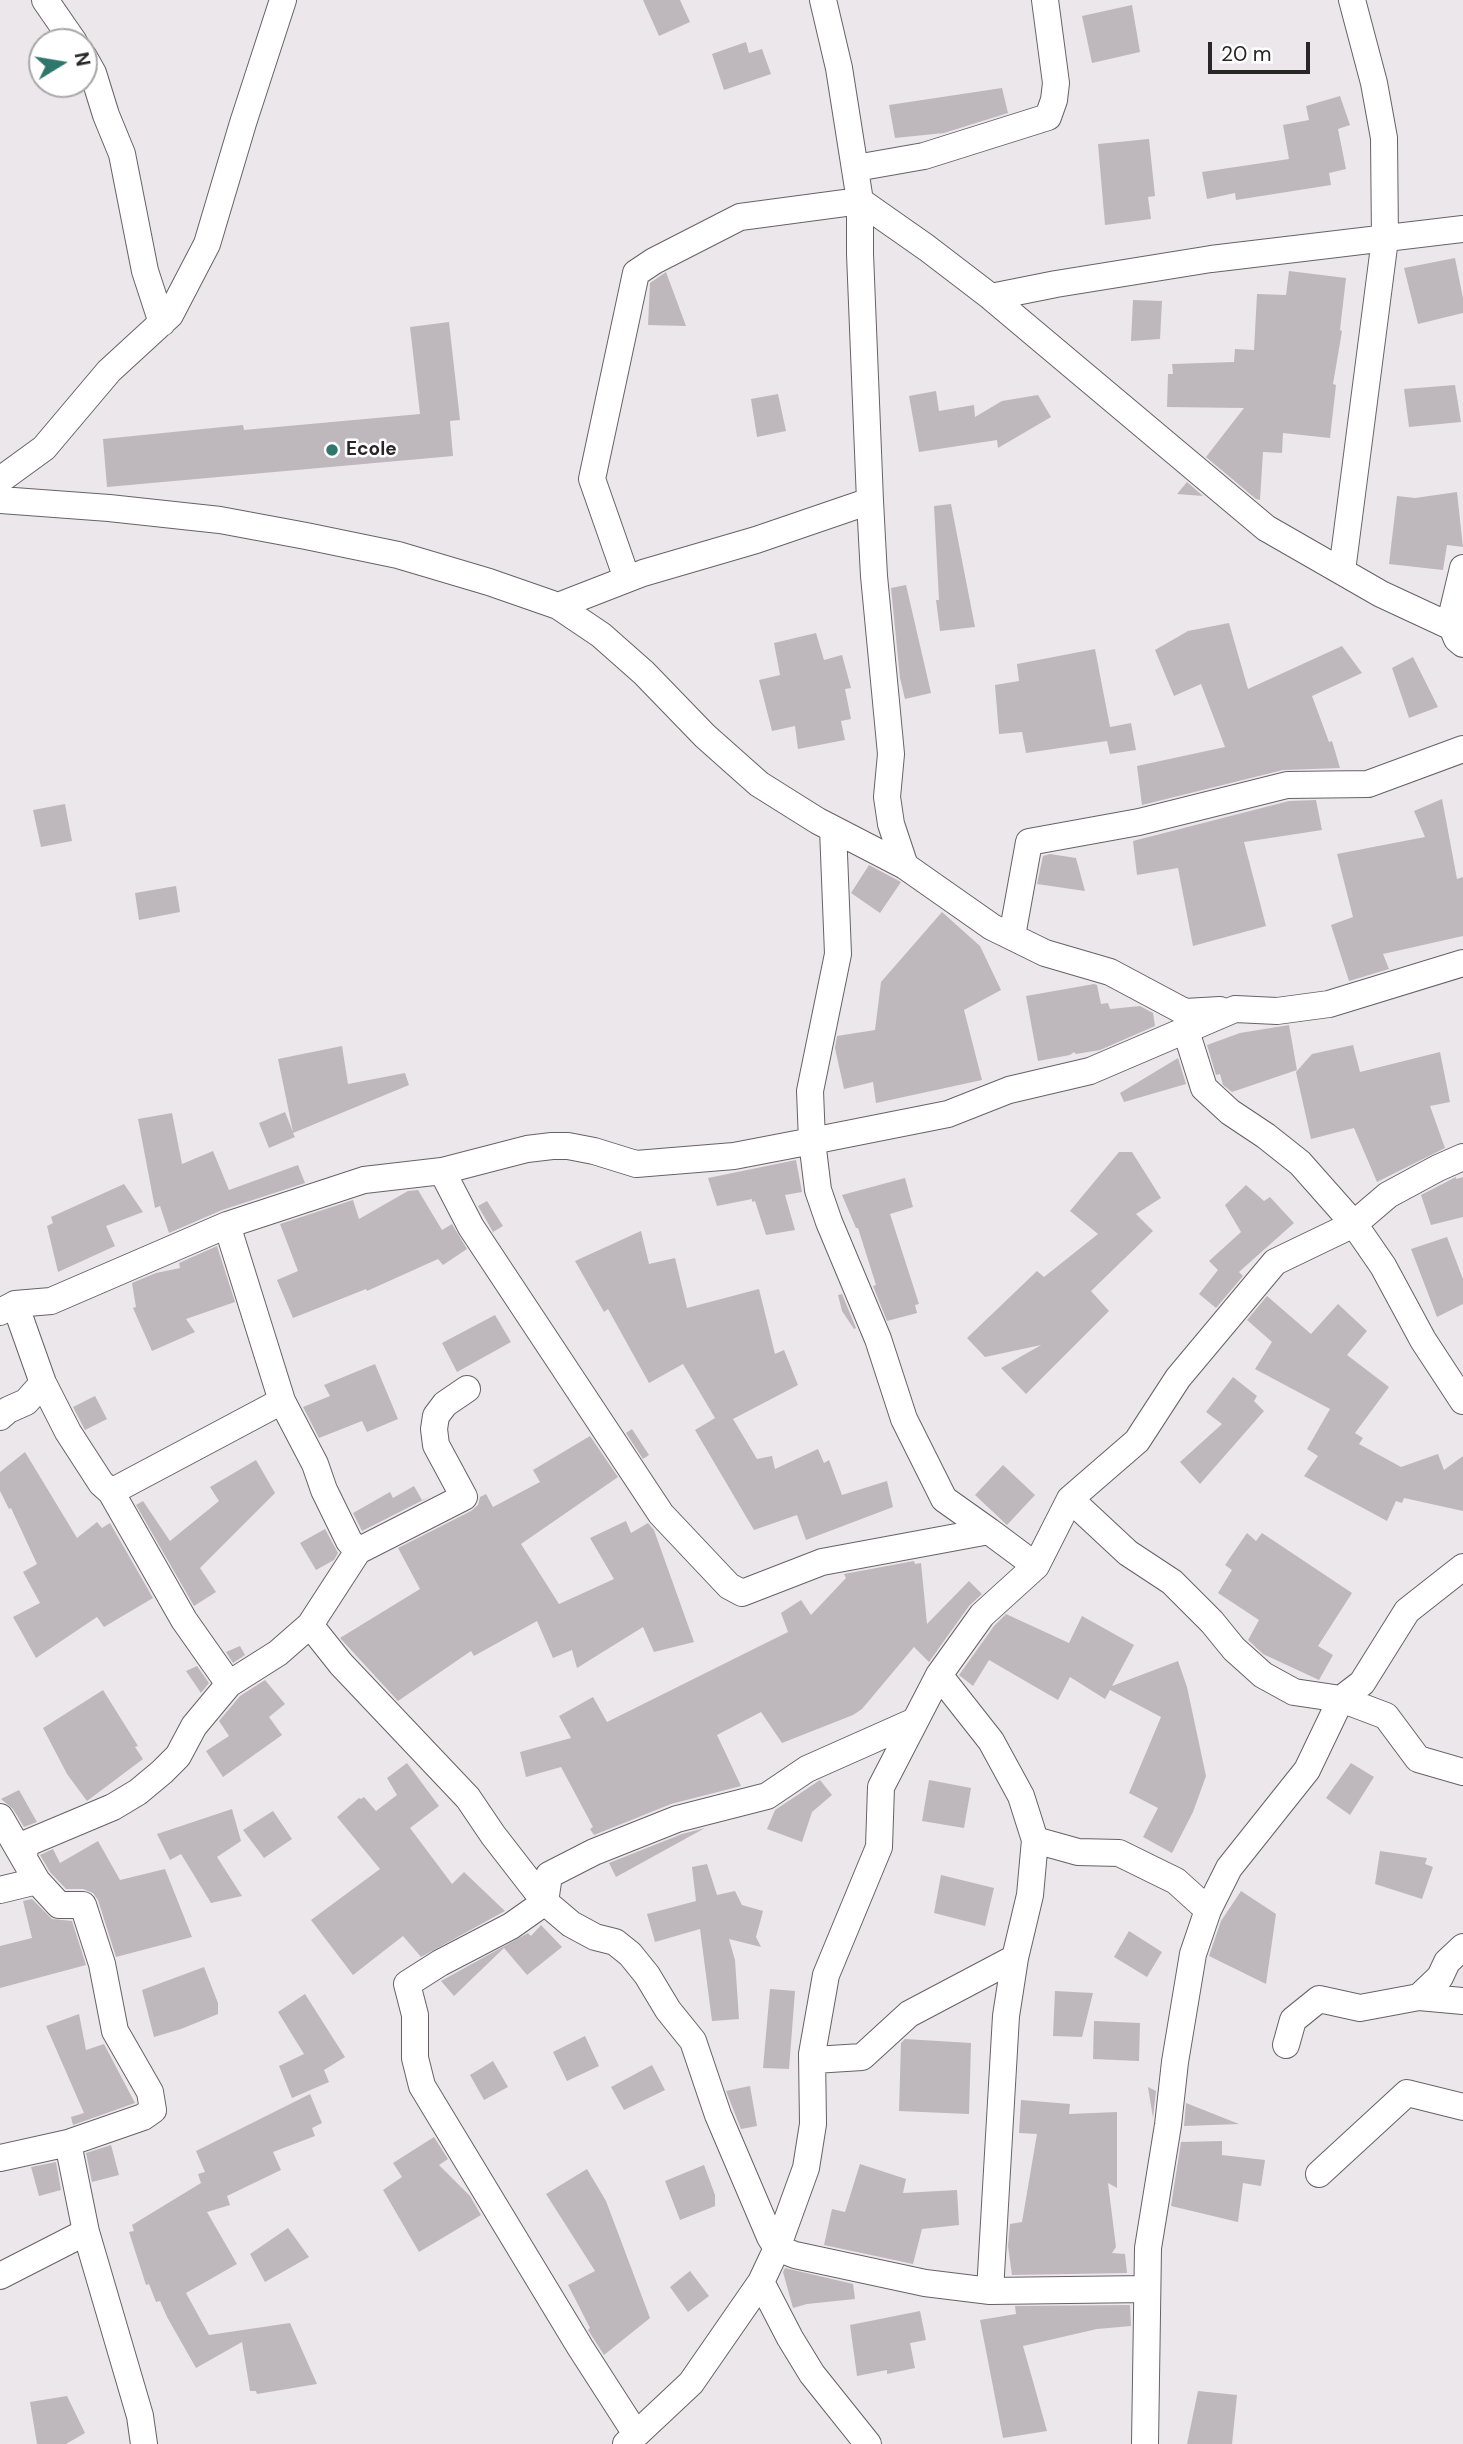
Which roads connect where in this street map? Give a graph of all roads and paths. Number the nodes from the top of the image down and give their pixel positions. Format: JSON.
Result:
{"nodes":[{"id":1,"x":45,"y":0,"type":"edge"},
{"id":2,"x":283,"y":0,"type":"edge"},
{"id":3,"x":823,"y":0,"type":"edge"},
{"id":4,"x":1045,"y":0,"type":"edge"},
{"id":5,"x":1352,"y":0,"type":"edge"},
{"id":6,"x":64,"y":28,"type":"edge"},
{"id":7,"x":98,"y":89,"type":"edge"},
{"id":8,"x":856,"y":168,"type":"junction"},
{"id":9,"x":860,"y":201,"type":"junction"},
{"id":10,"x":1463,"y":229,"type":"edge"},
{"id":11,"x":1385,"y":239,"type":"junction"},
{"id":12,"x":991,"y":297,"type":"junction"},
{"id":13,"x":162,"y":323,"type":"junction"},
{"id":14,"x":0,"y":480,"type":"edge"},
{"id":15,"x":0,"y":500,"type":"edge"},
{"id":16,"x":870,"y":501,"type":"junction"},
{"id":17,"x":1463,"y":568,"type":"edge"},
{"id":18,"x":1342,"y":571,"type":"junction"},
{"id":19,"x":627,"y":579,"type":"junction"},
{"id":20,"x":558,"y":606,"type":"junction"},
{"id":21,"x":1458,"y":636,"type":"edge"},
{"id":22,"x":1463,"y":748,"type":"edge"},
{"id":23,"x":833,"y":829,"type":"junction"},
{"id":24,"x":905,"y":866,"type":"junction"},
{"id":25,"x":1012,"y":936,"type":"junction"},
{"id":26,"x":1463,"y":963,"type":"edge"},
{"id":27,"x":1235,"y":1009,"type":"junction"},
{"id":28,"x":1186,"y":1031,"type":"junction"},
{"id":29,"x":812,"y":1141,"type":"junction"},
{"id":30,"x":1463,"y":1157,"type":"edge"},
{"id":31,"x":442,"y":1171,"type":"junction"},
{"id":32,"x":227,"y":1224,"type":"junction"},
{"id":33,"x":1354,"y":1224,"type":"junction"},
{"id":34,"x":7,"y":1308,"type":"edge"},
{"id":35,"x":43,"y":1383,"type":"junction"},
{"id":36,"x":467,"y":1389,"type":"dead end"},
{"id":37,"x":282,"y":1401,"type":"junction"},
{"id":38,"x":1463,"y":1401,"type":"edge"},
{"id":39,"x":0,"y":1418,"type":"edge"},
{"id":40,"x":111,"y":1492,"type":"junction"},
{"id":41,"x":1070,"y":1499,"type":"junction"},
{"id":42,"x":989,"y":1531,"type":"junction"},
{"id":43,"x":358,"y":1551,"type":"junction"},
{"id":44,"x":1035,"y":1566,"type":"junction"},
{"id":45,"x":1463,"y":1567,"type":"edge"},
{"id":46,"x":310,"y":1625,"type":"junction"},
{"id":47,"x":939,"y":1675,"type":"junction"},
{"id":48,"x":229,"y":1684,"type":"junction"},
{"id":49,"x":1341,"y":1699,"type":"junction"},
{"id":50,"x":915,"y":1721,"type":"junction"},
{"id":51,"x":1463,"y":1772,"type":"edge"},
{"id":52,"x":0,"y":1817,"type":"edge"},
{"id":53,"x":1035,"y":1840,"type":"junction"},
{"id":54,"x":31,"y":1870,"type":"junction"},
{"id":55,"x":0,"y":1890,"type":"edge"},
{"id":56,"x":545,"y":1902,"type":"junction"},
{"id":57,"x":1208,"y":1910,"type":"junction"},
{"id":58,"x":1463,"y":1947,"type":"edge"},
{"id":59,"x":1015,"y":1958,"type":"junction"},
{"id":60,"x":1419,"y":1997,"type":"junction"},
{"id":61,"x":1463,"y":2001,"type":"edge"},
{"id":62,"x":1286,"y":2045,"type":"dead end"},
{"id":63,"x":814,"y":2060,"type":"junction"},
{"id":64,"x":1463,"y":2106,"type":"edge"},
{"id":65,"x":68,"y":2143,"type":"junction"},
{"id":66,"x":0,"y":2158,"type":"edge"},
{"id":67,"x":1319,"y":2174,"type":"dead end"},
{"id":68,"x":86,"y":2232,"type":"junction"},
{"id":69,"x":778,"y":2248,"type":"junction"},
{"id":70,"x":0,"y":2276,"type":"edge"},
{"id":71,"x":761,"y":2282,"type":"junction"},
{"id":72,"x":1147,"y":2289,"type":"junction"},
{"id":73,"x":989,"y":2291,"type":"junction"},
{"id":74,"x":631,"y":2439,"type":"edge"},
{"id":75,"x":144,"y":2444,"type":"edge"},
{"id":76,"x":868,"y":2444,"type":"edge"},
{"id":77,"x":1145,"y":2444,"type":"edge"}],
"edges":[{"from":1,"to":6,"type":"street"},
{"from":2,"to":13,"type":"street"},
{"from":3,"to":8,"type":"street"},
{"from":4,"to":8,"type":"street"},
{"from":5,"to":11,"type":"street"},
{"from":7,"to":13,"type":"street"},
{"from":8,"to":9,"type":"street"},
{"from":9,"to":12,"type":"street"},
{"from":9,"to":16,"type":"street"},
{"from":9,"to":19,"type":"street"},
{"from":10,"to":11,"type":"street"},
{"from":11,"to":12,"type":"street"},
{"from":11,"to":18,"type":"street"},
{"from":12,"to":18,"type":"street"},
{"from":13,"to":14,"type":"street"},
{"from":15,"to":20,"type":"street"},
{"from":16,"to":19,"type":"street"},
{"from":16,"to":24,"type":"street"},
{"from":17,"to":21,"type":"street"},
{"from":18,"to":21,"type":"street"},
{"from":19,"to":20,"type":"street"},
{"from":20,"to":23,"type":"street"},
{"from":22,"to":25,"type":"street"},
{"from":23,"to":24,"type":"street"},
{"from":23,"to":29,"type":"street"},
{"from":24,"to":25,"type":"street"},
{"from":25,"to":27,"type":"street"},
{"from":26,"to":27,"type":"street"},
{"from":27,"to":28,"type":"street"},
{"from":28,"to":29,"type":"street"},
{"from":28,"to":33,"type":"street"},
{"from":29,"to":31,"type":"street"},
{"from":29,"to":42,"type":"street"},
{"from":30,"to":33,"type":"street"},
{"from":31,"to":32,"type":"street"},
{"from":31,"to":42,"type":"street"},
{"from":32,"to":34,"type":"street"},
{"from":32,"to":37,"type":"street"},
{"from":33,"to":38,"type":"street"},
{"from":33,"to":41,"type":"street"},
{"from":34,"to":35,"type":"street"},
{"from":35,"to":39,"type":"street"},
{"from":35,"to":40,"type":"street"},
{"from":36,"to":43,"type":"street"},
{"from":37,"to":40,"type":"street"},
{"from":37,"to":43,"type":"street"},
{"from":40,"to":48,"type":"street"},
{"from":41,"to":44,"type":"street"},
{"from":41,"to":49,"type":"street"},
{"from":42,"to":44,"type":"street"},
{"from":43,"to":46,"type":"street"},
{"from":44,"to":47,"type":"street"},
{"from":45,"to":49,"type":"street"},
{"from":46,"to":48,"type":"street"},
{"from":46,"to":56,"type":"street"},
{"from":47,"to":50,"type":"street"},
{"from":47,"to":53,"type":"street"},
{"from":48,"to":54,"type":"street"},
{"from":49,"to":51,"type":"street"},
{"from":49,"to":57,"type":"street"},
{"from":50,"to":56,"type":"street"},
{"from":50,"to":63,"type":"street"},
{"from":52,"to":54,"type":"street"},
{"from":53,"to":57,"type":"street"},
{"from":53,"to":59,"type":"street"},
{"from":54,"to":55,"type":"street"},
{"from":54,"to":65,"type":"street"},
{"from":56,"to":69,"type":"street"},
{"from":56,"to":74,"type":"street"},
{"from":57,"to":72,"type":"street"},
{"from":58,"to":60,"type":"street"},
{"from":59,"to":63,"type":"street"},
{"from":59,"to":73,"type":"street"},
{"from":60,"to":61,"type":"street"},
{"from":60,"to":62,"type":"street"},
{"from":63,"to":69,"type":"street"},
{"from":64,"to":67,"type":"street"},
{"from":65,"to":66,"type":"street"},
{"from":65,"to":68,"type":"street"},
{"from":68,"to":70,"type":"street"},
{"from":68,"to":75,"type":"street"},
{"from":69,"to":71,"type":"street"},
{"from":69,"to":73,"type":"street"},
{"from":71,"to":74,"type":"street"},
{"from":71,"to":76,"type":"street"},
{"from":72,"to":73,"type":"street"},
{"from":72,"to":77,"type":"street"}]}
